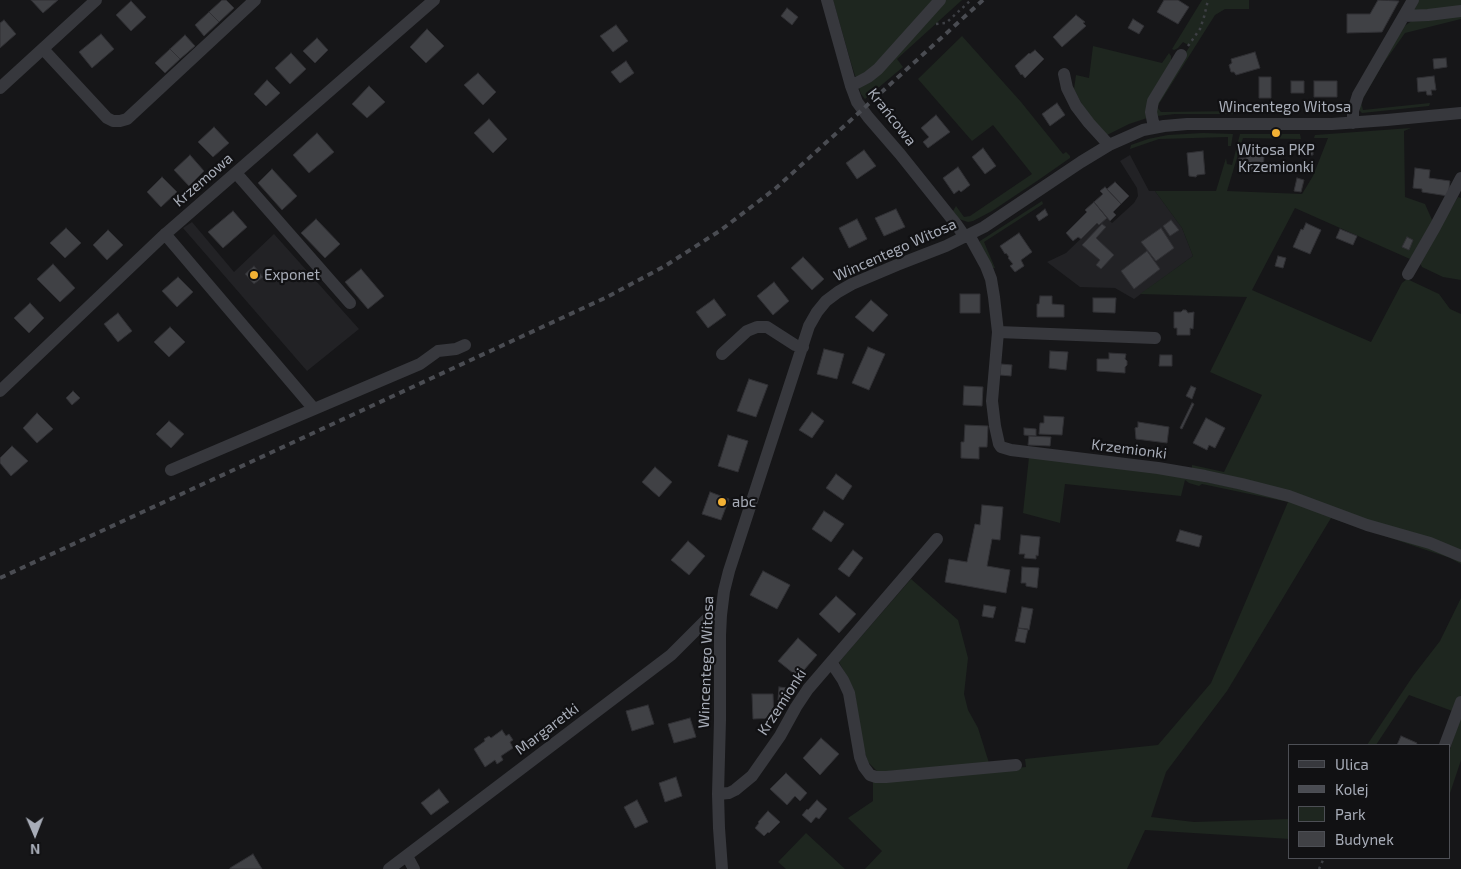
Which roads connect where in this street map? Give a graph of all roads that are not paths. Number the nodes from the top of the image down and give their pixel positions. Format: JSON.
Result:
{"nodes":[{"id":1,"x":96,"y":0,"type":"edge"},
{"id":2,"x":255,"y":0,"type":"edge"},
{"id":3,"x":434,"y":0,"type":"edge"},
{"id":4,"x":827,"y":0,"type":"edge"},
{"id":5,"x":940,"y":0,"type":"edge"},
{"id":6,"x":1413,"y":0,"type":"edge"},
{"id":7,"x":1461,"y":11,"type":"edge"},
{"id":8,"x":1404,"y":16,"type":"junction"},
{"id":9,"x":43,"y":49,"type":"junction"},
{"id":10,"x":1181,"y":54,"type":"road end"},
{"id":11,"x":1064,"y":74,"type":"dead end"},
{"id":12,"x":852,"y":86,"type":"junction"},
{"id":13,"x":0,"y":88,"type":"edge"},
{"id":14,"x":1461,"y":113,"type":"edge"},
{"id":15,"x":1353,"y":123,"type":"junction"},
{"id":16,"x":1154,"y":127,"type":"junction"},
{"id":17,"x":1109,"y":145,"type":"junction"},
{"id":18,"x":236,"y":173,"type":"junction"},
{"id":19,"x":1461,"y":178,"type":"edge"},
{"id":20,"x":165,"y":234,"type":"junction"},
{"id":21,"x":967,"y":236,"type":"junction"},
{"id":22,"x":1408,"y":274,"type":"dead end"},
{"id":23,"x":350,"y":303,"type":"dead end"},
{"id":24,"x":998,"y":332,"type":"junction"},
{"id":25,"x":1155,"y":338,"type":"dead end"},
{"id":26,"x":465,"y":345,"type":"dead end"},
{"id":27,"x":802,"y":346,"type":"junction"},
{"id":28,"x":722,"y":354,"type":"dead end"},
{"id":29,"x":0,"y":391,"type":"edge"},
{"id":30,"x":314,"y":409,"type":"junction"},
{"id":31,"x":171,"y":470,"type":"dead end"},
{"id":32,"x":937,"y":539,"type":"dead end"},
{"id":33,"x":1461,"y":556,"type":"edge"},
{"id":34,"x":721,"y":615,"type":"junction"},
{"id":35,"x":831,"y":662,"type":"junction"},
{"id":36,"x":1461,"y":702,"type":"edge"},
{"id":37,"x":1445,"y":744,"type":"edge"},
{"id":38,"x":1016,"y":765,"type":"dead end"},
{"id":39,"x":718,"y":794,"type":"junction"},
{"id":40,"x":407,"y":856,"type":"junction"},
{"id":41,"x":389,"y":869,"type":"edge"},
{"id":42,"x":414,"y":869,"type":"edge"},
{"id":43,"x":722,"y":869,"type":"edge"}],
"edges":[{"from":1,"to":9,"type":"street"},
{"from":2,"to":9,"type":"street"},
{"from":3,"to":18,"type":"street","name":"Krzemowa"},
{"from":4,"to":12,"type":"street","name":"Krańcowa"},
{"from":5,"to":12,"type":"street"},
{"from":6,"to":8,"type":"street"},
{"from":7,"to":8,"type":"street"},
{"from":8,"to":15,"type":"street"},
{"from":9,"to":13,"type":"street"},
{"from":10,"to":16,"type":"street"},
{"from":11,"to":17,"type":"street"},
{"from":12,"to":21,"type":"street","name":"Krańcowa"},
{"from":14,"to":15,"type":"street","name":"Wincentego Witosa"},
{"from":15,"to":16,"type":"street","name":"Wincentego Witosa"},
{"from":16,"to":17,"type":"street","name":"Wincentego Witosa"},
{"from":17,"to":21,"type":"street","name":"Wincentego Witosa"},
{"from":18,"to":20,"type":"street","name":"Krzemowa"},
{"from":18,"to":23,"type":"street"},
{"from":19,"to":22,"type":"street"},
{"from":20,"to":29,"type":"street","name":"Krzemowa"},
{"from":20,"to":30,"type":"street"},
{"from":21,"to":24,"type":"street","name":"Krzemionki"},
{"from":21,"to":27,"type":"street","name":"Wincentego Witosa"},
{"from":24,"to":25,"type":"street"},
{"from":24,"to":33,"type":"street","name":"Krzemionki"},
{"from":26,"to":30,"type":"street"},
{"from":27,"to":28,"type":"street"},
{"from":27,"to":34,"type":"street","name":"Wincentego Witosa"},
{"from":30,"to":31,"type":"street"},
{"from":32,"to":35,"type":"street","name":"Krzemionki"},
{"from":34,"to":39,"type":"street","name":"Wincentego Witosa"},
{"from":34,"to":40,"type":"street","name":"Margaretki"},
{"from":35,"to":38,"type":"street"},
{"from":35,"to":39,"type":"street","name":"Krzemionki"},
{"from":36,"to":37,"type":"street"},
{"from":39,"to":43,"type":"street"},
{"from":40,"to":41,"type":"street","name":"Margaretki"},
{"from":40,"to":42,"type":"street"}]}
